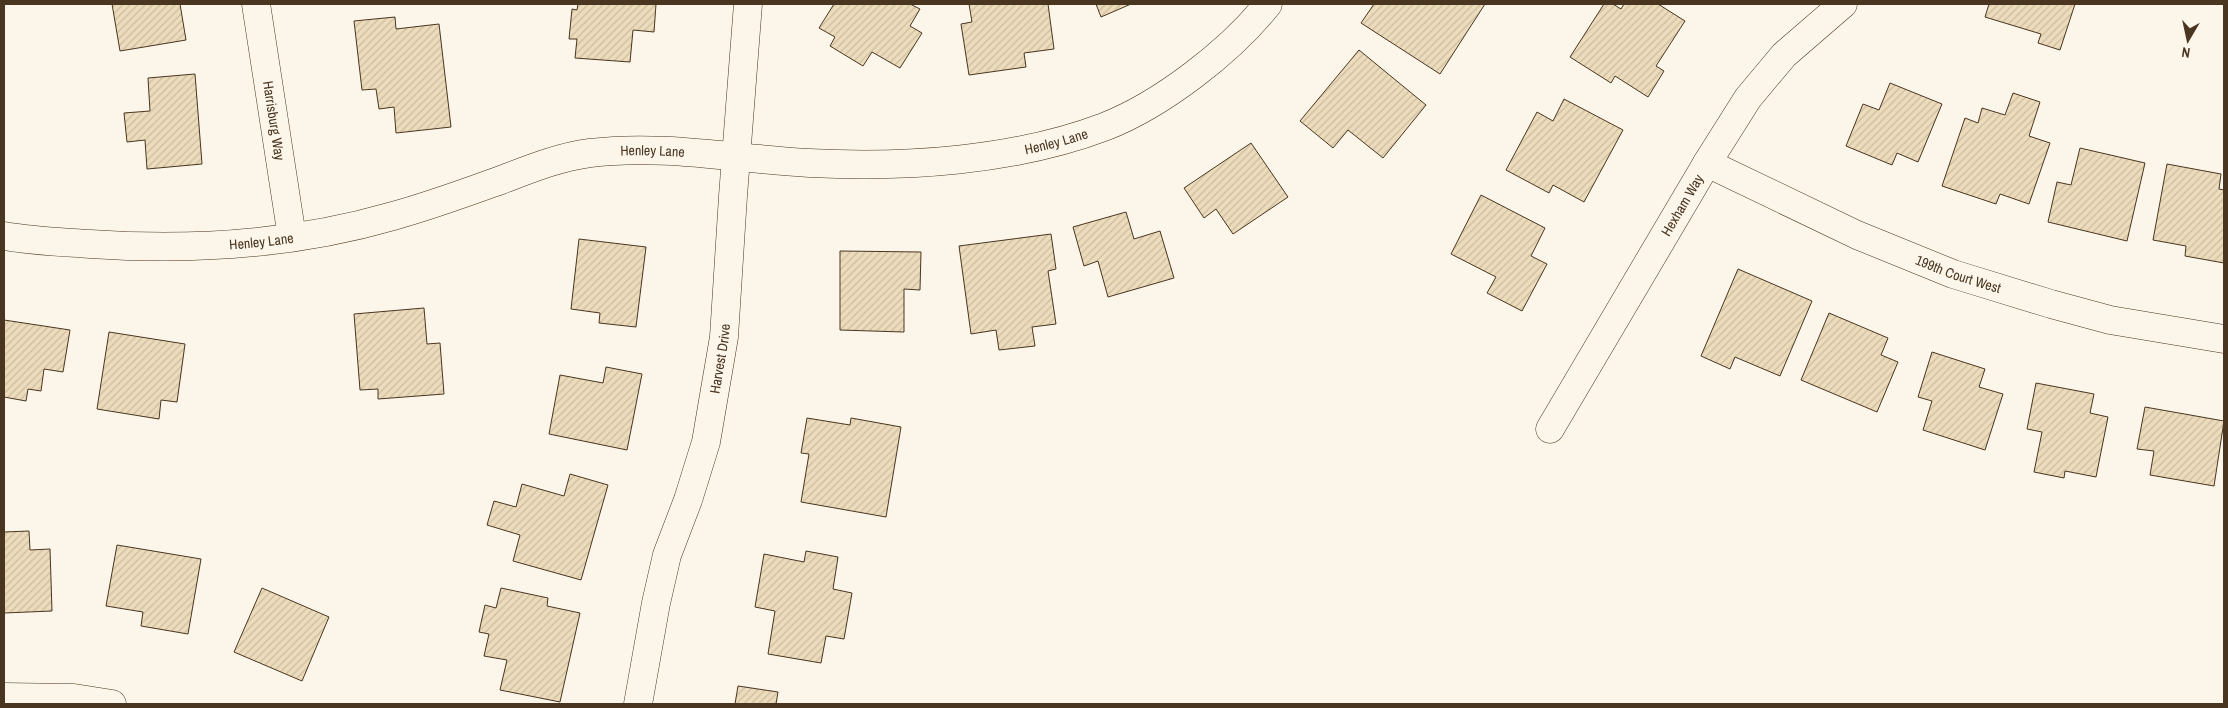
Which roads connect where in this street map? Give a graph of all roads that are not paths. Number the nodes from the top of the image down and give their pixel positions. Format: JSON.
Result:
{"nodes":[{"id":1,"x":256,"y":4,"type":"edge"},
{"id":2,"x":748,"y":4,"type":"edge"},
{"id":3,"x":1268,"y":4,"type":"edge"},
{"id":4,"x":1843,"y":4,"type":"edge"},
{"id":5,"x":736,"y":156,"type":"junction"},
{"id":6,"x":1707,"y":163,"type":"junction"},
{"id":7,"x":4,"y":236,"type":"edge"},
{"id":8,"x":292,"y":237,"type":"junction"},
{"id":9,"x":2224,"y":340,"type":"edge"},
{"id":10,"x":1550,"y":429,"type":"dead end"},
{"id":11,"x":4,"y":697,"type":"edge"},
{"id":12,"x":112,"y":704,"type":"edge"},
{"id":13,"x":638,"y":704,"type":"edge"}],
"edges":[{"from":1,"to":8,"type":"street","name":"Harrisburg Way"},
{"from":2,"to":5,"type":"street","name":"Harvest Drive"},
{"from":3,"to":5,"type":"street","name":"Henley Lane"},
{"from":4,"to":6,"type":"street","name":"Hexham Way"},
{"from":5,"to":8,"type":"street","name":"Henley Lane"},
{"from":5,"to":13,"type":"street","name":"Harvest Drive"},
{"from":6,"to":9,"type":"street","name":"199th Court West"},
{"from":6,"to":10,"type":"street","name":"Hexham Way"},
{"from":7,"to":8,"type":"street","name":"Henley Lane"},
{"from":11,"to":12,"type":"street"}]}
